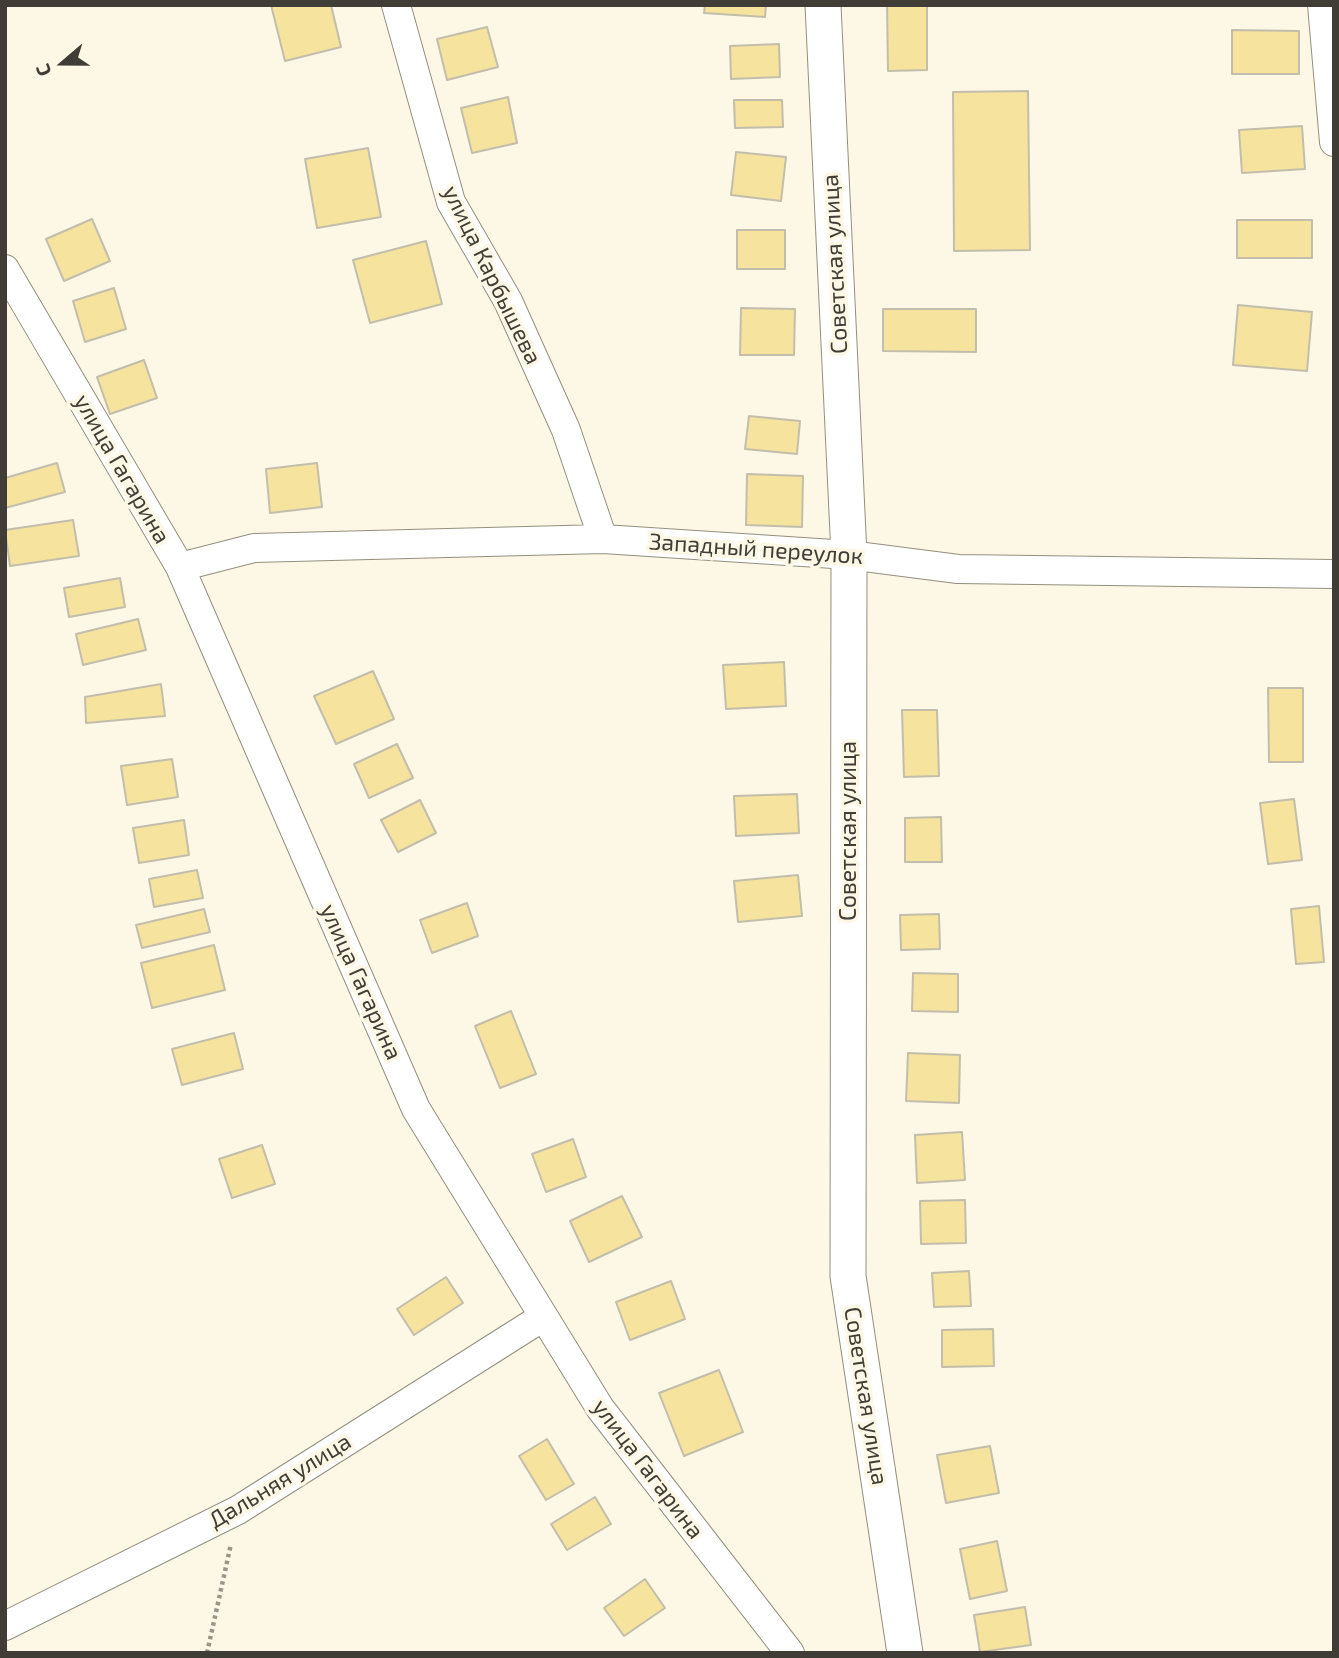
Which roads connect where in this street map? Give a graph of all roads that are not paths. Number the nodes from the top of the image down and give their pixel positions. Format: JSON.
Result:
{"nodes":[{"id":1,"x":396,"y":5,"type":"edge"},
{"id":2,"x":822,"y":5,"type":"edge"},
{"id":3,"x":1322,"y":5,"type":"edge"},
{"id":4,"x":1334,"y":142,"type":"edge"},
{"id":5,"x":5,"y":269,"type":"edge"},
{"id":6,"x":603,"y":539,"type":"junction"},
{"id":7,"x":849,"y":555,"type":"junction"},
{"id":8,"x":180,"y":567,"type":"junction"},
{"id":9,"x":1334,"y":574,"type":"edge"},
{"id":10,"x":543,"y":1317,"type":"junction"},
{"id":11,"x":5,"y":1626,"type":"edge"},
{"id":12,"x":790,"y":1653,"type":"edge"},
{"id":13,"x":905,"y":1653,"type":"edge"}],
"edges":[{"from":1,"to":6,"type":"street","name":"улица Карбышева"},
{"from":2,"to":7,"type":"street","name":"Советская улица"},
{"from":3,"to":4,"type":"street"},
{"from":5,"to":8,"type":"street","name":"улица Гагарина"},
{"from":6,"to":7,"type":"street","name":"Западный переулок"},
{"from":6,"to":8,"type":"street","name":"Западный переулок"},
{"from":7,"to":9,"type":"street","name":"Западный переулок"},
{"from":7,"to":13,"type":"street","name":"Советская улица"},
{"from":8,"to":10,"type":"street","name":"улица Гагарина"},
{"from":10,"to":11,"type":"street","name":"Дальняя улица"},
{"from":10,"to":12,"type":"street","name":"улица Гагарина"}]}
